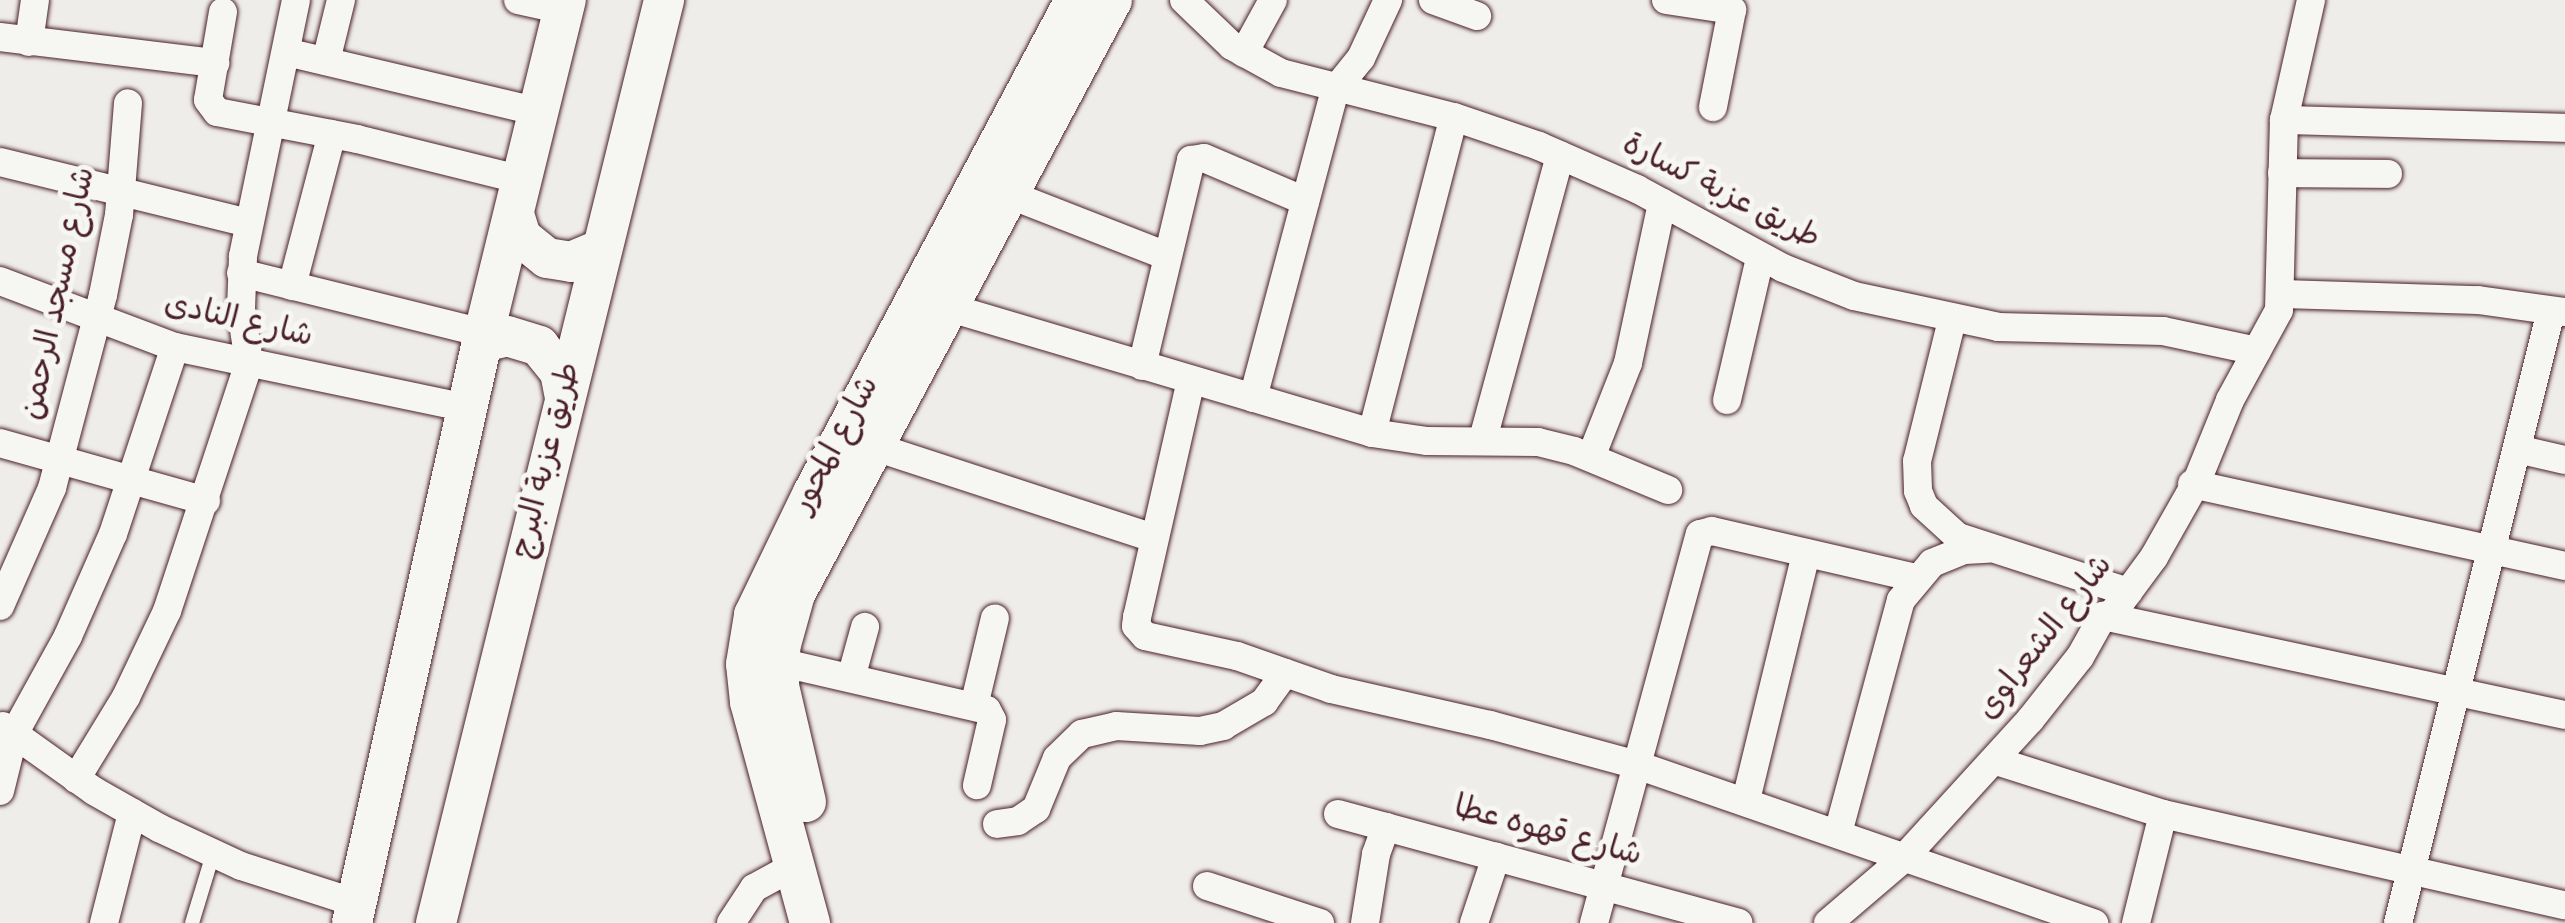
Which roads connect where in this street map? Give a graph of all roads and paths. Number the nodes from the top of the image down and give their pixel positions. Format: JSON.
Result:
{"nodes":[{"id":1,"x":35,"y":0,"type":"edge"},
{"id":2,"x":296,"y":0,"type":"edge"},
{"id":3,"x":341,"y":0,"type":"edge"},
{"id":4,"x":518,"y":0,"type":"edge"},
{"id":5,"x":664,"y":0,"type":"edge"},
{"id":6,"x":1076,"y":0,"type":"edge"},
{"id":7,"x":1112,"y":0,"type":"edge"},
{"id":8,"x":1184,"y":0,"type":"edge"},
{"id":9,"x":1273,"y":0,"type":"edge"},
{"id":10,"x":1388,"y":0,"type":"edge"},
{"id":11,"x":1433,"y":0,"type":"edge"},
{"id":12,"x":1666,"y":0,"type":"edge"},
{"id":13,"x":2311,"y":0,"type":"edge"},
{"id":14,"x":565,"y":5,"type":"edge"},
{"id":15,"x":224,"y":12,"type":"dead end"},
{"id":16,"x":1478,"y":16,"type":"dead end"},
{"id":17,"x":0,"y":37,"type":"edge"},
{"id":18,"x":29,"y":42,"type":"junction"},
{"id":19,"x":286,"y":52,"type":"junction"},
{"id":20,"x":1244,"y":53,"type":"junction"},
{"id":21,"x":326,"y":61,"type":"junction"},
{"id":22,"x":215,"y":63,"type":"junction"},
{"id":23,"x":1334,"y":90,"type":"junction"},
{"id":24,"x":128,"y":104,"type":"dead end"},
{"id":25,"x":1713,"y":107,"type":"dead end"},
{"id":26,"x":539,"y":112,"type":"junction"},
{"id":27,"x":1454,"y":118,"type":"junction"},
{"id":28,"x":2284,"y":120,"type":"junction"},
{"id":29,"x":271,"y":122,"type":"junction"},
{"id":30,"x":2565,"y":128,"type":"edge"},
{"id":31,"x":332,"y":134,"type":"junction"},
{"id":32,"x":1560,"y":155,"type":"junction"},
{"id":33,"x":0,"y":162,"type":"edge"},
{"id":34,"x":2282,"y":173,"type":"junction"},
{"id":35,"x":2388,"y":174,"type":"dead end"},
{"id":36,"x":122,"y":192,"type":"junction"},
{"id":37,"x":1008,"y":194,"type":"junction"},
{"id":38,"x":518,"y":197,"type":"junction"},
{"id":39,"x":1305,"y":201,"type":"junction"},
{"id":40,"x":1662,"y":203,"type":"junction"},
{"id":41,"x":248,"y":222,"type":"junction"},
{"id":42,"x":601,"y":249,"type":"junction"},
{"id":43,"x":1167,"y":256,"type":"junction"},
{"id":44,"x":1760,"y":258,"type":"junction"},
{"id":45,"x":242,"y":273,"type":"junction"},
{"id":46,"x":0,"y":281,"type":"edge"},
{"id":47,"x":292,"y":286,"type":"junction"},
{"id":48,"x":2283,"y":294,"type":"junction"},
{"id":49,"x":946,"y":308,"type":"junction"},
{"id":50,"x":2558,"y":311,"type":"edge"},
{"id":51,"x":1952,"y":320,"type":"junction"},
{"id":52,"x":96,"y":321,"type":"junction"},
{"id":53,"x":483,"y":338,"type":"junction"},
{"id":54,"x":175,"y":348,"type":"junction"},
{"id":55,"x":2257,"y":351,"type":"junction"},
{"id":56,"x":249,"y":363,"type":"junction"},
{"id":57,"x":1142,"y":366,"type":"junction"},
{"id":58,"x":1190,"y":380,"type":"junction"},
{"id":59,"x":565,"y":396,"type":"junction"},
{"id":60,"x":1252,"y":398,"type":"junction"},
{"id":61,"x":1726,"y":400,"type":"dead end"},
{"id":62,"x":468,"y":408,"type":"junction"},
{"id":63,"x":1372,"y":434,"type":"junction"},
{"id":64,"x":1483,"y":439,"type":"junction"},
{"id":65,"x":0,"y":443,"type":"edge"},
{"id":66,"x":872,"y":446,"type":"junction"},
{"id":67,"x":2517,"y":449,"type":"junction"},
{"id":68,"x":1590,"y":458,"type":"junction"},
{"id":69,"x":2565,"y":460,"type":"edge"},
{"id":70,"x":60,"y":463,"type":"junction"},
{"id":71,"x":132,"y":482,"type":"junction"},
{"id":72,"x":2192,"y":484,"type":"junction"},
{"id":73,"x":1668,"y":490,"type":"dead end"},
{"id":74,"x":826,"y":500,"type":"junction"},
{"id":75,"x":206,"y":501,"type":"junction"},
{"id":76,"x":1154,"y":538,"type":"junction"},
{"id":77,"x":1988,"y":549,"type":"junction"},
{"id":78,"x":2492,"y":550,"type":"junction"},
{"id":79,"x":1806,"y":554,"type":"junction"},
{"id":80,"x":2565,"y":566,"type":"edge"},
{"id":81,"x":1915,"y":578,"type":"junction"},
{"id":82,"x":2128,"y":592,"type":"junction"},
{"id":83,"x":1,"y":603,"type":"edge"},
{"id":84,"x":2103,"y":616,"type":"junction"},
{"id":85,"x":996,"y":618,"type":"dead end"},
{"id":86,"x":865,"y":627,"type":"dead end"},
{"id":87,"x":779,"y":662,"type":"junction"},
{"id":88,"x":1285,"y":673,"type":"junction"},
{"id":89,"x":851,"y":678,"type":"junction"},
{"id":90,"x":2455,"y":692,"type":"junction"},
{"id":91,"x":974,"y":706,"type":"junction"},
{"id":92,"x":2565,"y":715,"type":"edge"},
{"id":93,"x":7,"y":728,"type":"edge"},
{"id":94,"x":1996,"y":761,"type":"junction"},
{"id":95,"x":1637,"y":765,"type":"junction"},
{"id":96,"x":76,"y":778,"type":"junction"},
{"id":97,"x":977,"y":785,"type":"dead end"},
{"id":98,"x":0,"y":791,"type":"edge"},
{"id":99,"x":1746,"y":800,"type":"junction"},
{"id":100,"x":132,"y":813,"type":"junction"},
{"id":101,"x":1338,"y":814,"type":"dead end"},
{"id":102,"x":2163,"y":814,"type":"junction"},
{"id":103,"x":996,"y":824,"type":"dead end"},
{"id":104,"x":1386,"y":827,"type":"junction"},
{"id":105,"x":1838,"y":833,"type":"junction"},
{"id":106,"x":213,"y":854,"type":"junction"},
{"id":107,"x":1496,"y":856,"type":"junction"},
{"id":108,"x":1904,"y":859,"type":"junction"},
{"id":109,"x":796,"y":865,"type":"junction"},
{"id":110,"x":2412,"y":869,"type":"junction"},
{"id":111,"x":1207,"y":886,"type":"dead end"},
{"id":112,"x":1604,"y":886,"type":"junction"},
{"id":113,"x":2565,"y":905,"type":"edge"},
{"id":114,"x":1240,"y":910,"type":"edge"},
{"id":115,"x":354,"y":913,"type":"edge"},
{"id":116,"x":104,"y":923,"type":"edge"},
{"id":117,"x":192,"y":923,"type":"edge"},
{"id":118,"x":436,"y":923,"type":"edge"},
{"id":119,"x":731,"y":923,"type":"edge"},
{"id":120,"x":810,"y":923,"type":"edge"},
{"id":121,"x":835,"y":923,"type":"edge"},
{"id":122,"x":1320,"y":923,"type":"edge"},
{"id":123,"x":1365,"y":923,"type":"edge"},
{"id":124,"x":1474,"y":923,"type":"edge"},
{"id":125,"x":1594,"y":923,"type":"edge"},
{"id":126,"x":1738,"y":923,"type":"edge"},
{"id":127,"x":1828,"y":923,"type":"edge"},
{"id":128,"x":2094,"y":923,"type":"edge"},
{"id":129,"x":2136,"y":923,"type":"edge"},
{"id":130,"x":2398,"y":923,"type":"edge"}],
"edges":[{"from":1,"to":18,"type":"street"},
{"from":2,"to":19,"type":"street"},
{"from":3,"to":21,"type":"street"},
{"from":4,"to":14,"type":"street"},
{"from":5,"to":42,"type":"street","name":"طريق عزبة البرج"},
{"from":6,"to":74,"type":"street","name":"شارع المحور"},
{"from":7,"to":37,"type":"street","name":"شارع المحور"},
{"from":8,"to":20,"type":"street","name":"طريق عزبة كسارة"},
{"from":9,"to":20,"type":"street"},
{"from":10,"to":23,"type":"street"},
{"from":11,"to":16,"type":"street"},
{"from":12,"to":25,"type":"street"},
{"from":13,"to":28,"type":"street"},
{"from":14,"to":26,"type":"street"},
{"from":15,"to":22,"type":"street"},
{"from":17,"to":18,"type":"street"},
{"from":18,"to":22,"type":"street"},
{"from":19,"to":21,"type":"street"},
{"from":19,"to":29,"type":"street"},
{"from":20,"to":23,"type":"street","name":"طريق عزبة كسارة"},
{"from":21,"to":26,"type":"street"},
{"from":22,"to":29,"type":"street"},
{"from":23,"to":27,"type":"street","name":"طريق عزبة كسارة"},
{"from":23,"to":39,"type":"street"},
{"from":24,"to":36,"type":"street","name":"شارع مسجد الرحمن"},
{"from":26,"to":38,"type":"street"},
{"from":27,"to":32,"type":"street","name":"طريق عزبة كسارة"},
{"from":27,"to":63,"type":"street"},
{"from":28,"to":30,"type":"street"},
{"from":28,"to":34,"type":"street"},
{"from":29,"to":31,"type":"street"},
{"from":29,"to":41,"type":"street"},
{"from":31,"to":38,"type":"street"},
{"from":31,"to":47,"type":"street"},
{"from":32,"to":40,"type":"street","name":"طريق عزبة كسارة"},
{"from":32,"to":64,"type":"street"},
{"from":33,"to":36,"type":"street"},
{"from":34,"to":35,"type":"street"},
{"from":34,"to":48,"type":"street"},
{"from":36,"to":41,"type":"street"},
{"from":36,"to":52,"type":"street","name":"شارع مسجد الرحمن"},
{"from":37,"to":43,"type":"street"},
{"from":37,"to":49,"type":"street","name":"شارع المحور"},
{"from":38,"to":42,"type":"street"},
{"from":38,"to":53,"type":"street"},
{"from":39,"to":43,"type":"street"},
{"from":39,"to":60,"type":"street"},
{"from":40,"to":44,"type":"street","name":"طريق عزبة كسارة"},
{"from":40,"to":68,"type":"street"},
{"from":41,"to":45,"type":"street"},
{"from":42,"to":59,"type":"street","name":"طريق عزبة البرج"},
{"from":43,"to":57,"type":"street"},
{"from":44,"to":51,"type":"street","name":"طريق عزبة كسارة"},
{"from":44,"to":61,"type":"street"},
{"from":45,"to":47,"type":"street"},
{"from":45,"to":56,"type":"street"},
{"from":46,"to":52,"type":"street","name":"شارع النادى"},
{"from":47,"to":53,"type":"street"},
{"from":48,"to":50,"type":"street"},
{"from":48,"to":55,"type":"street","name":"شارع الشعراوى"},
{"from":49,"to":57,"type":"street"},
{"from":49,"to":66,"type":"street","name":"شارع المحور"},
{"from":50,"to":67,"type":"street"},
{"from":51,"to":55,"type":"street","name":"طريق عزبة كسارة"},
{"from":51,"to":77,"type":"street"},
{"from":52,"to":54,"type":"street","name":"شارع النادى"},
{"from":52,"to":70,"type":"street","name":"شارع مسجد الرحمن"},
{"from":53,"to":59,"type":"street"},
{"from":53,"to":62,"type":"street"},
{"from":54,"to":56,"type":"street","name":"شارع النادى"},
{"from":54,"to":71,"type":"street"},
{"from":55,"to":72,"type":"street","name":"شارع الشعراوى"},
{"from":56,"to":62,"type":"street","name":"شارع النادى"},
{"from":56,"to":75,"type":"street"},
{"from":57,"to":58,"type":"street"},
{"from":58,"to":60,"type":"street"},
{"from":58,"to":76,"type":"street"},
{"from":59,"to":118,"type":"street","name":"طريق عزبة البرج"},
{"from":60,"to":63,"type":"street"},
{"from":62,"to":115,"type":"street"},
{"from":63,"to":64,"type":"street"},
{"from":64,"to":68,"type":"street"},
{"from":65,"to":70,"type":"street"},
{"from":66,"to":74,"type":"street","name":"شارع المحور"},
{"from":66,"to":76,"type":"street"},
{"from":67,"to":69,"type":"street"},
{"from":67,"to":78,"type":"street"},
{"from":68,"to":73,"type":"street"},
{"from":70,"to":71,"type":"street"},
{"from":70,"to":83,"type":"street","name":"شارع مسجد الرحمن"},
{"from":71,"to":75,"type":"street"},
{"from":71,"to":93,"type":"street"},
{"from":72,"to":78,"type":"street"},
{"from":72,"to":82,"type":"street","name":"شارع الشعراوى"},
{"from":74,"to":87,"type":"street","name":"شارع المحور"},
{"from":74,"to":109,"type":"street","name":"شارع المحور"},
{"from":75,"to":96,"type":"street"},
{"from":76,"to":88,"type":"street"},
{"from":77,"to":81,"type":"street"},
{"from":77,"to":82,"type":"street"},
{"from":78,"to":80,"type":"street"},
{"from":78,"to":90,"type":"street"},
{"from":79,"to":81,"type":"street"},
{"from":79,"to":95,"type":"street"},
{"from":79,"to":99,"type":"street"},
{"from":81,"to":105,"type":"street"},
{"from":82,"to":84,"type":"street","name":"شارع الشعراوى"},
{"from":84,"to":90,"type":"street"},
{"from":84,"to":94,"type":"street","name":"شارع الشعراوى"},
{"from":85,"to":91,"type":"street"},
{"from":86,"to":89,"type":"street"},
{"from":87,"to":89,"type":"street"},
{"from":87,"to":121,"type":"street","name":"شارع المحور"},
{"from":88,"to":95,"type":"street"},
{"from":88,"to":103,"type":"street"},
{"from":89,"to":91,"type":"street"},
{"from":90,"to":92,"type":"street"},
{"from":90,"to":110,"type":"street"},
{"from":91,"to":97,"type":"street"},
{"from":93,"to":96,"type":"street"},
{"from":93,"to":98,"type":"street"},
{"from":94,"to":102,"type":"street"},
{"from":94,"to":108,"type":"street","name":"شارع الشعراوى"},
{"from":95,"to":99,"type":"street"},
{"from":95,"to":112,"type":"street"},
{"from":96,"to":100,"type":"street"},
{"from":99,"to":105,"type":"street"},
{"from":100,"to":106,"type":"street"},
{"from":100,"to":116,"type":"street"},
{"from":101,"to":104,"type":"street","name":"شارع قهوه عطا"},
{"from":102,"to":110,"type":"street"},
{"from":102,"to":129,"type":"street"},
{"from":104,"to":107,"type":"street","name":"شارع قهوه عطا"},
{"from":104,"to":123,"type":"street"},
{"from":105,"to":108,"type":"street"},
{"from":106,"to":115,"type":"street"},
{"from":106,"to":117,"type":"lane"},
{"from":107,"to":112,"type":"street","name":"شارع قهوه عطا"},
{"from":107,"to":124,"type":"street"},
{"from":108,"to":127,"type":"street","name":"شارع الشعراوى"},
{"from":108,"to":128,"type":"street"},
{"from":109,"to":119,"type":"street"},
{"from":109,"to":120,"type":"street","name":"شارع المحور"},
{"from":110,"to":113,"type":"street"},
{"from":110,"to":130,"type":"street"},
{"from":111,"to":114,"type":"street"},
{"from":112,"to":125,"type":"street"},
{"from":112,"to":126,"type":"street","name":"شارع قهوه عطا"},
{"from":114,"to":122,"type":"street"}]}
